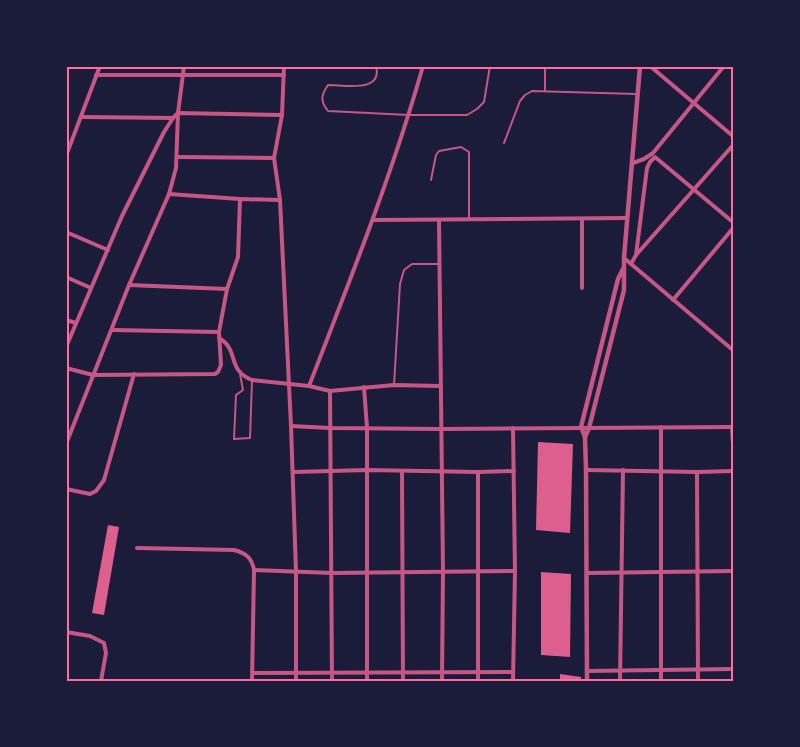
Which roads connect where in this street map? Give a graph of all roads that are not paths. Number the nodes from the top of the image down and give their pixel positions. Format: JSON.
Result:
{"nodes":[{"id":1,"x":100,"y":66,"type":"edge"},
{"id":2,"x":184,"y":66,"type":"edge"},
{"id":3,"x":284,"y":66,"type":"edge"},
{"id":4,"x":376,"y":66,"type":"edge"},
{"id":5,"x":423,"y":66,"type":"edge"},
{"id":6,"x":490,"y":66,"type":"edge"},
{"id":7,"x":545,"y":66,"type":"edge"},
{"id":8,"x":640,"y":66,"type":"edge"},
{"id":9,"x":650,"y":66,"type":"edge"},
{"id":10,"x":724,"y":66,"type":"edge"},
{"id":11,"x":96,"y":75,"type":"junction"},
{"id":12,"x":183,"y":75,"type":"junction"},
{"id":13,"x":284,"y":75,"type":"junction"},
{"id":14,"x":545,"y":92,"type":"junction"},
{"id":15,"x":638,"y":94,"type":"junction"},
{"id":16,"x":694,"y":104,"type":"junction"},
{"id":17,"x":178,"y":114,"type":"junction"},
{"id":18,"x":282,"y":115,"type":"junction"},
{"id":19,"x":409,"y":115,"type":"junction"},
{"id":20,"x":82,"y":117,"type":"junction"},
{"id":21,"x":173,"y":118,"type":"junction"},
{"id":22,"x":734,"y":137,"type":"edge"},
{"id":23,"x":504,"y":143,"type":"dead end"},
{"id":24,"x":734,"y":144,"type":"edge"},
{"id":25,"x":66,"y":156,"type":"edge"},
{"id":26,"x":176,"y":157,"type":"junction"},
{"id":27,"x":274,"y":158,"type":"junction"},
{"id":28,"x":633,"y":163,"type":"junction"},
{"id":29,"x":431,"y":180,"type":"dead end"},
{"id":30,"x":694,"y":190,"type":"junction"},
{"id":31,"x":169,"y":194,"type":"junction"},
{"id":32,"x":240,"y":200,"type":"junction"},
{"id":33,"x":280,"y":200,"type":"junction"},
{"id":34,"x":469,"y":218,"type":"junction"},
{"id":35,"x":627,"y":218,"type":"junction"},
{"id":36,"x":582,"y":219,"type":"junction"},
{"id":37,"x":373,"y":220,"type":"junction"},
{"id":38,"x":438,"y":220,"type":"junction"},
{"id":39,"x":734,"y":223,"type":"edge"},
{"id":40,"x":734,"y":228,"type":"edge"},
{"id":41,"x":66,"y":232,"type":"edge"},
{"id":42,"x":108,"y":250,"type":"junction"},
{"id":43,"x":636,"y":256,"type":"junction"},
{"id":44,"x":624,"y":258,"type":"junction"},
{"id":45,"x":440,"y":264,"type":"junction"},
{"id":46,"x":631,"y":264,"type":"junction"},
{"id":47,"x":623,"y":270,"type":"junction"},
{"id":48,"x":66,"y":277,"type":"edge"},
{"id":49,"x":129,"y":285,"type":"junction"},
{"id":50,"x":91,"y":288,"type":"junction"},
{"id":51,"x":582,"y":288,"type":"dead end"},
{"id":52,"x":227,"y":289,"type":"junction"},
{"id":53,"x":673,"y":300,"type":"junction"},
{"id":54,"x":66,"y":320,"type":"edge"},
{"id":55,"x":76,"y":324,"type":"junction"},
{"id":56,"x":112,"y":330,"type":"junction"},
{"id":57,"x":219,"y":332,"type":"junction"},
{"id":58,"x":219,"y":338,"type":"junction"},
{"id":59,"x":66,"y":347,"type":"edge"},
{"id":60,"x":734,"y":351,"type":"edge"},
{"id":61,"x":66,"y":368,"type":"edge"},
{"id":62,"x":134,"y":374,"type":"junction"},
{"id":63,"x":240,"y":374,"type":"junction"},
{"id":64,"x":93,"y":375,"type":"junction"},
{"id":65,"x":252,"y":380,"type":"junction"},
{"id":66,"x":288,"y":383,"type":"junction"},
{"id":67,"x":309,"y":386,"type":"junction"},
{"id":68,"x":394,"y":386,"type":"junction"},
{"id":69,"x":440,"y":386,"type":"junction"},
{"id":70,"x":364,"y":387,"type":"junction"},
{"id":71,"x":330,"y":391,"type":"junction"},
{"id":72,"x":291,"y":426,"type":"junction"},
{"id":73,"x":661,"y":426,"type":"junction"},
{"id":74,"x":581,"y":427,"type":"junction"},
{"id":75,"x":733,"y":427,"type":"edge"},
{"id":76,"x":330,"y":428,"type":"junction"},
{"id":77,"x":367,"y":428,"type":"junction"},
{"id":78,"x":513,"y":428,"type":"junction"},
{"id":79,"x":589,"y":428,"type":"junction"},
{"id":80,"x":440,"y":429,"type":"junction"},
{"id":81,"x":585,"y":437,"type":"junction"},
{"id":82,"x":66,"y":444,"type":"edge"},
{"id":83,"x":734,"y":462,"type":"edge"},
{"id":84,"x":367,"y":470,"type":"junction"},
{"id":85,"x":586,"y":470,"type":"junction"},
{"id":86,"x":623,"y":470,"type":"junction"},
{"id":87,"x":660,"y":470,"type":"junction"},
{"id":88,"x":734,"y":470,"type":"edge"},
{"id":89,"x":330,"y":471,"type":"junction"},
{"id":90,"x":402,"y":471,"type":"junction"},
{"id":91,"x":441,"y":471,"type":"junction"},
{"id":92,"x":514,"y":471,"type":"junction"},
{"id":93,"x":293,"y":472,"type":"junction"},
{"id":94,"x":478,"y":472,"type":"junction"},
{"id":95,"x":697,"y":472,"type":"junction"},
{"id":96,"x":66,"y":489,"type":"edge"},
{"id":97,"x":137,"y":548,"type":"dead end"},
{"id":98,"x":254,"y":570,"type":"junction"},
{"id":99,"x":402,"y":571,"type":"junction"},
{"id":100,"x":443,"y":571,"type":"junction"},
{"id":101,"x":515,"y":571,"type":"junction"},
{"id":102,"x":662,"y":571,"type":"junction"},
{"id":103,"x":698,"y":571,"type":"junction"},
{"id":104,"x":734,"y":571,"type":"edge"},
{"id":105,"x":296,"y":572,"type":"junction"},
{"id":106,"x":478,"y":572,"type":"junction"},
{"id":107,"x":332,"y":573,"type":"junction"},
{"id":108,"x":368,"y":573,"type":"junction"},
{"id":109,"x":586,"y":573,"type":"junction"},
{"id":110,"x":622,"y":573,"type":"junction"},
{"id":111,"x":66,"y":632,"type":"edge"},
{"id":112,"x":698,"y":669,"type":"junction"},
{"id":113,"x":620,"y":670,"type":"junction"},
{"id":114,"x":661,"y":670,"type":"junction"},
{"id":115,"x":734,"y":670,"type":"edge"},
{"id":116,"x":587,"y":671,"type":"junction"},
{"id":117,"x":296,"y":672,"type":"junction"},
{"id":118,"x":332,"y":672,"type":"junction"},
{"id":119,"x":367,"y":672,"type":"junction"},
{"id":120,"x":403,"y":672,"type":"junction"},
{"id":121,"x":442,"y":672,"type":"junction"},
{"id":122,"x":478,"y":672,"type":"junction"},
{"id":123,"x":513,"y":672,"type":"junction"},
{"id":124,"x":253,"y":673,"type":"junction"},
{"id":125,"x":101,"y":681,"type":"edge"},
{"id":126,"x":252,"y":681,"type":"edge"},
{"id":127,"x":296,"y":681,"type":"edge"},
{"id":128,"x":332,"y":681,"type":"edge"},
{"id":129,"x":367,"y":681,"type":"edge"},
{"id":130,"x":403,"y":681,"type":"edge"},
{"id":131,"x":442,"y":681,"type":"edge"},
{"id":132,"x":478,"y":681,"type":"edge"},
{"id":133,"x":513,"y":681,"type":"edge"},
{"id":134,"x":587,"y":681,"type":"edge"},
{"id":135,"x":620,"y":681,"type":"edge"},
{"id":136,"x":661,"y":681,"type":"edge"},
{"id":137,"x":698,"y":681,"type":"edge"}],
"edges":[{"from":1,"to":11,"type":"street"},
{"from":2,"to":12,"type":"street"},
{"from":3,"to":13,"type":"street"},
{"from":4,"to":19,"type":"lane"},
{"from":5,"to":19,"type":"street"},
{"from":6,"to":19,"type":"lane"},
{"from":7,"to":14,"type":"lane"},
{"from":8,"to":15,"type":"street"},
{"from":9,"to":16,"type":"street"},
{"from":10,"to":16,"type":"street"},
{"from":11,"to":12,"type":"street"},
{"from":11,"to":20,"type":"street"},
{"from":12,"to":13,"type":"street"},
{"from":12,"to":17,"type":"street"},
{"from":13,"to":18,"type":"street"},
{"from":14,"to":15,"type":"lane"},
{"from":14,"to":23,"type":"lane"},
{"from":15,"to":28,"type":"street"},
{"from":16,"to":22,"type":"street"},
{"from":16,"to":28,"type":"street"},
{"from":17,"to":18,"type":"street"},
{"from":17,"to":21,"type":"street"},
{"from":17,"to":26,"type":"street"},
{"from":18,"to":27,"type":"street"},
{"from":19,"to":37,"type":"street"},
{"from":20,"to":21,"type":"street"},
{"from":20,"to":25,"type":"street"},
{"from":21,"to":42,"type":"street"},
{"from":24,"to":30,"type":"street"},
{"from":26,"to":27,"type":"street"},
{"from":26,"to":31,"type":"street"},
{"from":27,"to":33,"type":"street"},
{"from":28,"to":35,"type":"street"},
{"from":29,"to":34,"type":"lane"},
{"from":30,"to":39,"type":"street"},
{"from":30,"to":43,"type":"street"},
{"from":30,"to":43,"type":"street"},
{"from":31,"to":32,"type":"street"},
{"from":31,"to":49,"type":"street"},
{"from":32,"to":33,"type":"street"},
{"from":32,"to":52,"type":"street"},
{"from":33,"to":66,"type":"street"},
{"from":34,"to":36,"type":"street"},
{"from":34,"to":38,"type":"street"},
{"from":35,"to":36,"type":"street"},
{"from":35,"to":44,"type":"street"},
{"from":36,"to":51,"type":"street"},
{"from":37,"to":38,"type":"street"},
{"from":37,"to":67,"type":"street"},
{"from":38,"to":45,"type":"street"},
{"from":40,"to":53,"type":"street"},
{"from":41,"to":42,"type":"street"},
{"from":42,"to":50,"type":"street"},
{"from":43,"to":46,"type":"street"},
{"from":44,"to":46,"type":"street"},
{"from":44,"to":47,"type":"street"},
{"from":45,"to":68,"type":"lane"},
{"from":45,"to":69,"type":"street"},
{"from":46,"to":53,"type":"street"},
{"from":47,"to":74,"type":"street"},
{"from":47,"to":79,"type":"street"},
{"from":48,"to":50,"type":"street"},
{"from":49,"to":52,"type":"street"},
{"from":49,"to":56,"type":"street"},
{"from":50,"to":55,"type":"street"},
{"from":52,"to":57,"type":"street"},
{"from":53,"to":60,"type":"street"},
{"from":54,"to":55,"type":"street"},
{"from":55,"to":59,"type":"street"},
{"from":56,"to":57,"type":"street"},
{"from":56,"to":64,"type":"street"},
{"from":57,"to":58,"type":"street"},
{"from":58,"to":62,"type":"street"},
{"from":58,"to":63,"type":"street"},
{"from":61,"to":64,"type":"street"},
{"from":62,"to":64,"type":"street"},
{"from":62,"to":96,"type":"street"},
{"from":63,"to":65,"type":"street"},
{"from":63,"to":65,"type":"lane"},
{"from":64,"to":82,"type":"street"},
{"from":65,"to":66,"type":"street"},
{"from":66,"to":67,"type":"street"},
{"from":66,"to":72,"type":"street"},
{"from":67,"to":71,"type":"street"},
{"from":68,"to":69,"type":"street"},
{"from":68,"to":70,"type":"street"},
{"from":69,"to":80,"type":"street"},
{"from":70,"to":71,"type":"street"},
{"from":70,"to":77,"type":"street"},
{"from":71,"to":76,"type":"street"},
{"from":72,"to":76,"type":"street"},
{"from":72,"to":93,"type":"street"},
{"from":73,"to":75,"type":"street"},
{"from":73,"to":79,"type":"street"},
{"from":73,"to":87,"type":"street"},
{"from":74,"to":78,"type":"street"},
{"from":74,"to":79,"type":"street"},
{"from":74,"to":81,"type":"street"},
{"from":75,"to":83,"type":"street"},
{"from":76,"to":77,"type":"street"},
{"from":76,"to":89,"type":"street"},
{"from":77,"to":80,"type":"street"},
{"from":77,"to":84,"type":"street"},
{"from":78,"to":80,"type":"street"},
{"from":78,"to":92,"type":"street"},
{"from":79,"to":81,"type":"street"},
{"from":80,"to":91,"type":"street"},
{"from":81,"to":85,"type":"street"},
{"from":84,"to":89,"type":"street"},
{"from":84,"to":90,"type":"street"},
{"from":84,"to":108,"type":"street"},
{"from":85,"to":86,"type":"street"},
{"from":85,"to":109,"type":"street"},
{"from":86,"to":87,"type":"street"},
{"from":86,"to":110,"type":"street"},
{"from":87,"to":95,"type":"street"},
{"from":87,"to":102,"type":"street"},
{"from":88,"to":95,"type":"street"},
{"from":89,"to":93,"type":"street"},
{"from":89,"to":107,"type":"street"},
{"from":90,"to":91,"type":"street"},
{"from":90,"to":99,"type":"street"},
{"from":91,"to":94,"type":"street"},
{"from":91,"to":100,"type":"street"},
{"from":92,"to":94,"type":"street"},
{"from":92,"to":101,"type":"street"},
{"from":93,"to":105,"type":"street"},
{"from":94,"to":106,"type":"street"},
{"from":95,"to":103,"type":"street"},
{"from":97,"to":98,"type":"street"},
{"from":98,"to":105,"type":"street"},
{"from":98,"to":124,"type":"street"},
{"from":99,"to":100,"type":"street"},
{"from":99,"to":108,"type":"street"},
{"from":99,"to":120,"type":"street"},
{"from":100,"to":106,"type":"street"},
{"from":100,"to":121,"type":"street"},
{"from":101,"to":106,"type":"street"},
{"from":101,"to":123,"type":"street"},
{"from":102,"to":103,"type":"street"},
{"from":102,"to":110,"type":"street"},
{"from":102,"to":114,"type":"street"},
{"from":103,"to":104,"type":"street"},
{"from":103,"to":112,"type":"street"},
{"from":105,"to":107,"type":"street"},
{"from":105,"to":117,"type":"street"},
{"from":106,"to":122,"type":"street"},
{"from":107,"to":108,"type":"street"},
{"from":107,"to":118,"type":"street"},
{"from":108,"to":119,"type":"street"},
{"from":109,"to":110,"type":"street"},
{"from":109,"to":116,"type":"street"},
{"from":110,"to":113,"type":"street"},
{"from":111,"to":125,"type":"street"},
{"from":112,"to":114,"type":"street"},
{"from":112,"to":115,"type":"street"},
{"from":112,"to":137,"type":"street"},
{"from":113,"to":114,"type":"street"},
{"from":113,"to":116,"type":"street"},
{"from":113,"to":135,"type":"street"},
{"from":114,"to":136,"type":"street"},
{"from":116,"to":134,"type":"street"},
{"from":117,"to":118,"type":"street"},
{"from":117,"to":124,"type":"street"},
{"from":117,"to":127,"type":"street"},
{"from":118,"to":119,"type":"street"},
{"from":118,"to":128,"type":"street"},
{"from":119,"to":120,"type":"street"},
{"from":119,"to":129,"type":"street"},
{"from":120,"to":121,"type":"street"},
{"from":120,"to":130,"type":"street"},
{"from":121,"to":122,"type":"street"},
{"from":121,"to":131,"type":"street"},
{"from":122,"to":123,"type":"street"},
{"from":122,"to":132,"type":"street"},
{"from":123,"to":133,"type":"street"},
{"from":124,"to":126,"type":"street"}]}
